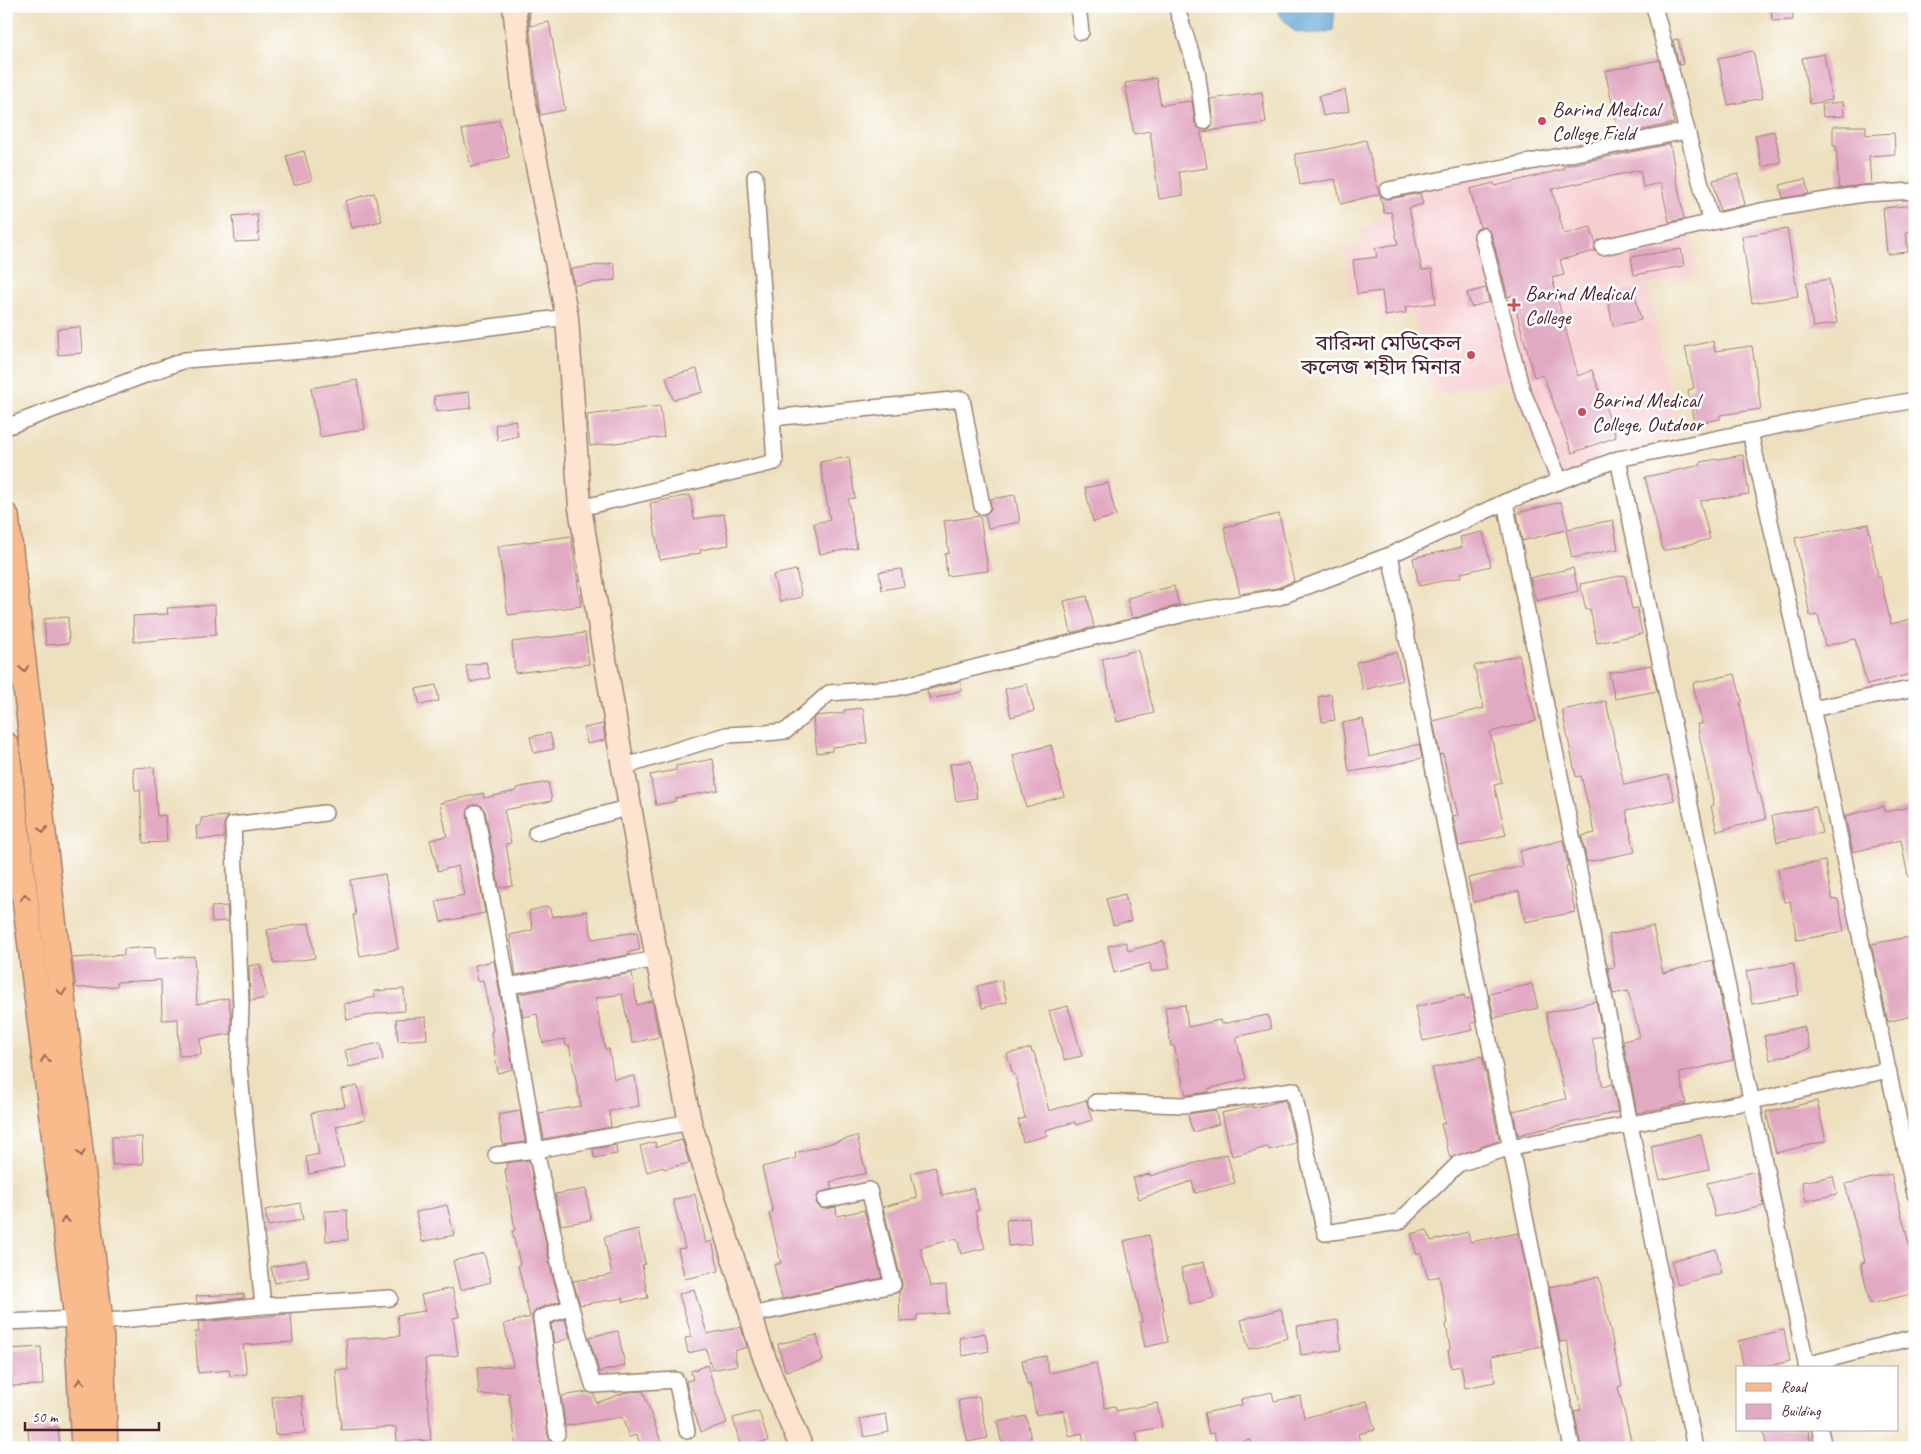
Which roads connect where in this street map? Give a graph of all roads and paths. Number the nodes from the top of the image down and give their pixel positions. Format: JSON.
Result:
{"nodes":[{"id":1,"x":514,"y":6,"type":"edge"},
{"id":2,"x":1078,"y":6,"type":"edge"},
{"id":3,"x":1176,"y":6,"type":"edge"},
{"id":4,"x":1654,"y":6,"type":"edge"},
{"id":5,"x":1081,"y":32,"type":"dead end"},
{"id":6,"x":1204,"y":121,"type":"dead end"},
{"id":7,"x":1687,"y":131,"type":"junction"},
{"id":8,"x":755,"y":177,"type":"dead end"},
{"id":9,"x":1388,"y":190,"type":"dead end"},
{"id":10,"x":1915,"y":191,"type":"edge"},
{"id":11,"x":1711,"y":222,"type":"junction"},
{"id":12,"x":1482,"y":236,"type":"dead end"},
{"id":13,"x":1603,"y":247,"type":"dead end"},
{"id":14,"x":567,"y":317,"type":"junction"},
{"id":15,"x":1915,"y":400,"type":"edge"},
{"id":16,"x":772,"y":418,"type":"junction"},
{"id":17,"x":6,"y":427,"type":"edge"},
{"id":18,"x":1752,"y":441,"type":"dead end"},
{"id":19,"x":1618,"y":459,"type":"junction"},
{"id":20,"x":1560,"y":481,"type":"junction"},
{"id":21,"x":1505,"y":502,"type":"junction"},
{"id":22,"x":982,"y":506,"type":"dead end"},
{"id":23,"x":580,"y":508,"type":"junction"},
{"id":24,"x":6,"y":516,"type":"edge"},
{"id":25,"x":1390,"y":555,"type":"junction"},
{"id":26,"x":1915,"y":688,"type":"edge"},
{"id":27,"x":1812,"y":709,"type":"junction"},
{"id":28,"x":6,"y":745,"type":"edge"},
{"id":29,"x":622,"y":767,"type":"junction"},
{"id":30,"x":630,"y":808,"type":"junction"},
{"id":31,"x":326,"y":813,"type":"dead end"},
{"id":32,"x":476,"y":813,"type":"dead end"},
{"id":33,"x":536,"y":833,"type":"dead end"},
{"id":34,"x":657,"y":959,"type":"junction"},
{"id":35,"x":508,"y":986,"type":"junction"},
{"id":36,"x":1888,"y":1070,"type":"junction"},
{"id":37,"x":1752,"y":1101,"type":"junction"},
{"id":38,"x":1096,"y":1102,"type":"dead end"},
{"id":39,"x":690,"y":1122,"type":"junction"},
{"id":40,"x":1630,"y":1125,"type":"junction"},
{"id":41,"x":1511,"y":1147,"type":"junction"},
{"id":42,"x":536,"y":1150,"type":"junction"},
{"id":43,"x":496,"y":1155,"type":"dead end"},
{"id":44,"x":1915,"y":1194,"type":"edge"},
{"id":45,"x":825,"y":1200,"type":"dead end"},
{"id":46,"x":390,"y":1298,"type":"dead end"},
{"id":47,"x":264,"y":1306,"type":"junction"},
{"id":48,"x":571,"y":1307,"type":"junction"},
{"id":49,"x":751,"y":1315,"type":"junction"},
{"id":50,"x":89,"y":1320,"type":"junction"},
{"id":51,"x":6,"y":1322,"type":"edge"},
{"id":52,"x":1915,"y":1337,"type":"edge"},
{"id":53,"x":1807,"y":1366,"type":"edge"},
{"id":54,"x":687,"y":1431,"type":"dead end"},
{"id":55,"x":1820,"y":1432,"type":"edge"},
{"id":56,"x":557,"y":1434,"type":"dead end"},
{"id":57,"x":84,"y":1448,"type":"edge"},
{"id":58,"x":105,"y":1448,"type":"edge"},
{"id":59,"x":802,"y":1448,"type":"edge"},
{"id":60,"x":1572,"y":1448,"type":"edge"},
{"id":61,"x":1695,"y":1448,"type":"edge"},
{"id":62,"x":1824,"y":1448,"type":"edge"}],
"edges":[{"from":1,"to":14,"type":"street"},
{"from":2,"to":5,"type":"street"},
{"from":3,"to":6,"type":"street"},
{"from":4,"to":7,"type":"street"},
{"from":7,"to":9,"type":"street"},
{"from":7,"to":11,"type":"street"},
{"from":8,"to":16,"type":"street"},
{"from":10,"to":11,"type":"street"},
{"from":11,"to":13,"type":"street"},
{"from":12,"to":20,"type":"street"},
{"from":14,"to":17,"type":"street"},
{"from":14,"to":23,"type":"street"},
{"from":15,"to":19,"type":"street"},
{"from":16,"to":22,"type":"street"},
{"from":16,"to":23,"type":"street"},
{"from":18,"to":27,"type":"street"},
{"from":19,"to":20,"type":"street"},
{"from":19,"to":37,"type":"street"},
{"from":20,"to":21,"type":"street"},
{"from":21,"to":25,"type":"street"},
{"from":21,"to":40,"type":"street"},
{"from":23,"to":29,"type":"street"},
{"from":24,"to":50,"type":"main road","one_way":true},
{"from":25,"to":29,"type":"street"},
{"from":25,"to":41,"type":"street"},
{"from":26,"to":27,"type":"street"},
{"from":27,"to":36,"type":"street"},
{"from":50,"to":28,"type":"main road","one_way":true},
{"from":29,"to":30,"type":"street"},
{"from":30,"to":33,"type":"street"},
{"from":30,"to":34,"type":"street"},
{"from":31,"to":47,"type":"street"},
{"from":32,"to":35,"type":"street"},
{"from":34,"to":35,"type":"street"},
{"from":34,"to":39,"type":"street"},
{"from":35,"to":42,"type":"street"},
{"from":36,"to":37,"type":"street"},
{"from":36,"to":44,"type":"street"},
{"from":37,"to":40,"type":"street"},
{"from":37,"to":53,"type":"street"},
{"from":38,"to":41,"type":"street"},
{"from":39,"to":42,"type":"street"},
{"from":39,"to":49,"type":"street"},
{"from":40,"to":41,"type":"street"},
{"from":40,"to":61,"type":"street"},
{"from":41,"to":60,"type":"street"},
{"from":42,"to":43,"type":"street"},
{"from":42,"to":48,"type":"street"},
{"from":45,"to":49,"type":"street"},
{"from":46,"to":47,"type":"street"},
{"from":47,"to":50,"type":"street"},
{"from":48,"to":54,"type":"street"},
{"from":48,"to":56,"type":"street"},
{"from":49,"to":59,"type":"street"},
{"from":50,"to":51,"type":"street"},
{"from":57,"to":50,"type":"main road","one_way":true},
{"from":50,"to":58,"type":"main road"},
{"from":52,"to":53,"type":"street"},
{"from":55,"to":62,"type":"street"}]}
